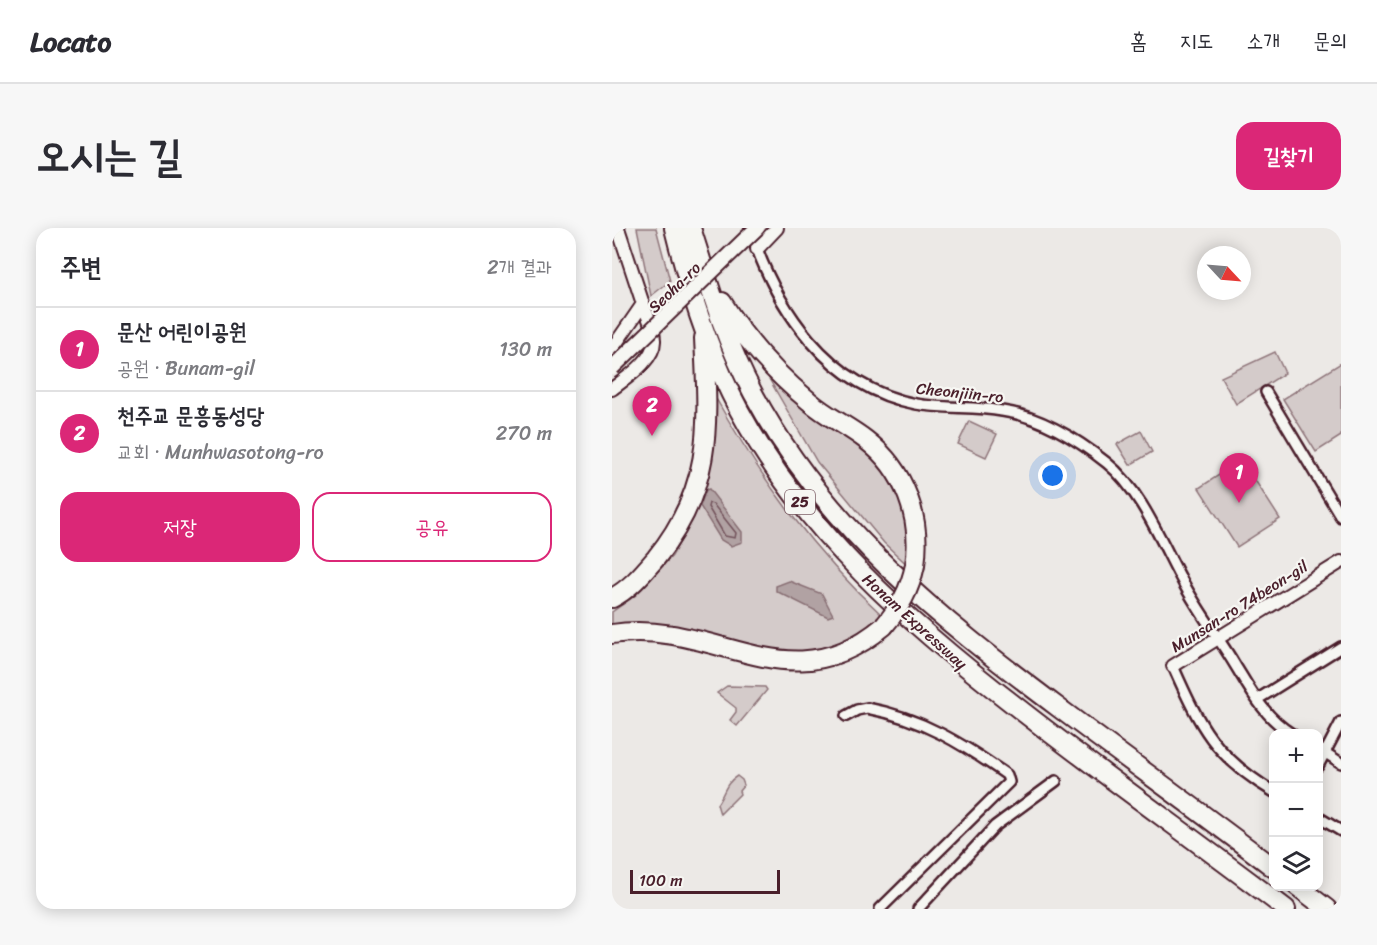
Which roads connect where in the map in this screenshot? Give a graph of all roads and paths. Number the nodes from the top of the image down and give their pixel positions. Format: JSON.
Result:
{"nodes":[{"id":1,"x":618,"y":228,"type":"edge"},
{"id":2,"x":674,"y":228,"type":"edge"},
{"id":3,"x":692,"y":228,"type":"edge"},
{"id":4,"x":698,"y":228,"type":"edge"},
{"id":5,"x":750,"y":228,"type":"edge"},
{"id":6,"x":757,"y":228,"type":"edge"},
{"id":7,"x":777,"y":228,"type":"edge"},
{"id":8,"x":757,"y":249,"type":"junction"},
{"id":9,"x":643,"y":304,"type":"junction"},
{"id":10,"x":703,"y":321,"type":"junction"},
{"id":11,"x":612,"y":349,"type":"edge"},
{"id":12,"x":612,"y":368,"type":"edge"},
{"id":13,"x":612,"y":389,"type":"edge"},
{"id":14,"x":1266,"y":392,"type":"dead end"},
{"id":15,"x":1341,"y":517,"type":"edge"},
{"id":16,"x":1341,"y":562,"type":"edge"},
{"id":17,"x":612,"y":598,"type":"edge"},
{"id":18,"x":612,"y":634,"type":"edge"},
{"id":19,"x":1218,"y":637,"type":"junction"},
{"id":20,"x":1341,"y":647,"type":"edge"},
{"id":21,"x":1173,"y":666,"type":"joint"},
{"id":22,"x":1258,"y":699,"type":"junction"},
{"id":23,"x":846,"y":716,"type":"dead end"},
{"id":24,"x":1341,"y":722,"type":"edge"},
{"id":25,"x":1286,"y":729,"type":"edge"},
{"id":26,"x":1323,"y":749,"type":"edge"},
{"id":27,"x":1323,"y":751,"type":"edge"},
{"id":28,"x":1341,"y":763,"type":"edge"},
{"id":29,"x":1056,"y":781,"type":"dead end"},
{"id":30,"x":1269,"y":789,"type":"edge"},
{"id":31,"x":1323,"y":820,"type":"edge"},
{"id":32,"x":1341,"y":831,"type":"edge"},
{"id":33,"x":1269,"y":864,"type":"edge"},
{"id":34,"x":1304,"y":891,"type":"edge"},
{"id":35,"x":880,"y":909,"type":"edge"},
{"id":36,"x":918,"y":909,"type":"edge"},
{"id":37,"x":1287,"y":909,"type":"edge"},
{"id":38,"x":1327,"y":909,"type":"edge"}],
"edges":[{"from":1,"to":9,"type":"street"},
{"from":2,"to":10,"type":"highway","name":"Honam Expressway","number":"25"},
{"from":3,"to":33,"type":"highway","name":"Honam Expressway","number":"25"},
{"from":4,"to":18,"type":"highway","bridge":true},
{"from":5,"to":8,"type":"street","name":"Cheonjiin-ro"},
{"from":6,"to":12,"type":"main road","name":"Seoha-ro","bridge":true},
{"from":7,"to":8,"type":"street"},
{"from":8,"to":19,"type":"street","name":"Cheonjiin-ro"},
{"from":9,"to":11,"type":"street"},
{"from":9,"to":13,"type":"street"},
{"from":10,"to":17,"type":"highway"},
{"from":10,"to":37,"type":"highway","name":"Honam Expressway","number":"25"},
{"from":14,"to":15,"type":"street"},
{"from":16,"to":19,"type":"street","name":"Munsan-ro 74beon-gil"},
{"from":19,"to":21,"type":"street","name":"Munsan-ro 74beon-gil"},
{"from":19,"to":22,"type":"street","name":"Cheonjiin-ro"},
{"from":20,"to":22,"type":"street"},
{"from":21,"to":30,"type":"street","name":"Munsan-ro 74beon-gil"},
{"from":22,"to":25,"type":"street","name":"Cheonjiin-ro"},
{"from":23,"to":35,"type":"street"},
{"from":24,"to":26,"type":"street"},
{"from":27,"to":28,"type":"street"},
{"from":29,"to":36,"type":"street"},
{"from":31,"to":32,"type":"street"},
{"from":34,"to":38,"type":"highway"}]}
